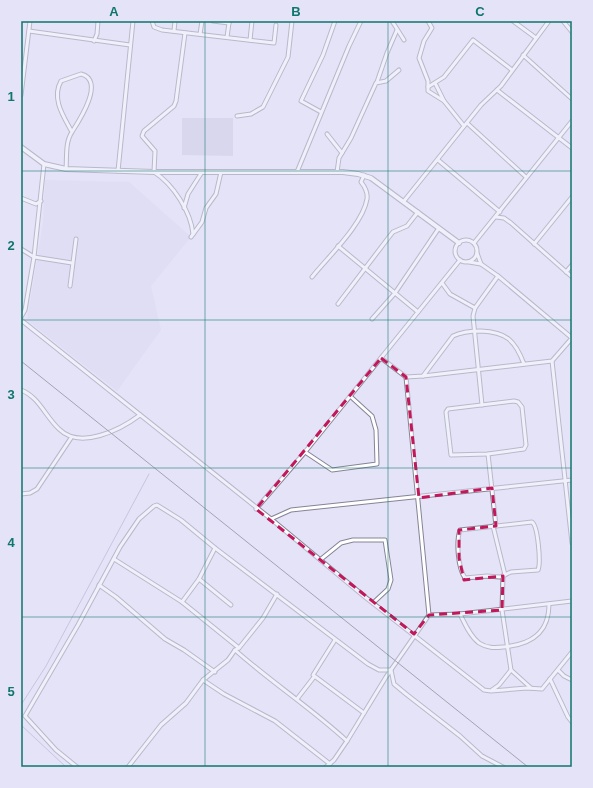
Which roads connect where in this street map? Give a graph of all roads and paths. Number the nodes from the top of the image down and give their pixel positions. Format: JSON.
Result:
{"nodes":[{"id":1,"x":30,"y":21,"type":"edge"},
{"id":2,"x":98,"y":21,"type":"edge"},
{"id":3,"x":133,"y":21,"type":"edge"},
{"id":4,"x":152,"y":21,"type":"edge"},
{"id":5,"x":175,"y":21,"type":"edge"},
{"id":6,"x":202,"y":21,"type":"edge"},
{"id":7,"x":213,"y":21,"type":"edge"},
{"id":8,"x":252,"y":21,"type":"edge"},
{"id":9,"x":292,"y":21,"type":"edge"},
{"id":10,"x":335,"y":21,"type":"edge"},
{"id":11,"x":361,"y":21,"type":"edge"},
{"id":12,"x":392,"y":21,"type":"edge"},
{"id":13,"x":428,"y":21,"type":"edge"},
{"id":14,"x":513,"y":21,"type":"edge"},
{"id":15,"x":549,"y":21,"type":"edge"},
{"id":16,"x":563,"y":21,"type":"edge"},
{"id":17,"x":229,"y":22,"type":"edge"},
{"id":18,"x":276,"y":25,"type":"dead end"},
{"id":19,"x":398,"y":30,"type":"junction"},
{"id":20,"x":29,"y":31,"type":"junction"},
{"id":21,"x":174,"y":31,"type":"junction"},
{"id":22,"x":572,"y":32,"type":"edge"},
{"id":23,"x":185,"y":33,"type":"junction"},
{"id":24,"x":200,"y":34,"type":"junction"},
{"id":25,"x":227,"y":37,"type":"junction"},
{"id":26,"x":536,"y":38,"type":"junction"},
{"id":27,"x":250,"y":40,"type":"junction"},
{"id":28,"x":404,"y":40,"type":"dead end"},
{"id":29,"x":94,"y":41,"type":"junction"},
{"id":30,"x":130,"y":45,"type":"junction"},
{"id":31,"x":523,"y":55,"type":"junction"},
{"id":32,"x":399,"y":70,"type":"dead end"},
{"id":33,"x":512,"y":70,"type":"junction"},
{"id":34,"x":377,"y":82,"type":"junction"},
{"id":35,"x":435,"y":83,"type":"junction"},
{"id":36,"x":428,"y":87,"type":"junction"},
{"id":37,"x":497,"y":90,"type":"junction"},
{"id":38,"x":21,"y":95,"type":"edge"},
{"id":39,"x":572,"y":99,"type":"edge"},
{"id":40,"x":444,"y":101,"type":"junction"},
{"id":41,"x":321,"y":112,"type":"junction"},
{"id":42,"x":237,"y":116,"type":"dead end"},
{"id":43,"x":572,"y":121,"type":"edge"},
{"id":44,"x":466,"y":125,"type":"junction"},
{"id":45,"x":72,"y":132,"type":"junction"},
{"id":46,"x":327,"y":134,"type":"dead end"},
{"id":47,"x":559,"y":138,"type":"junction"},
{"id":48,"x":21,"y":147,"type":"edge"},
{"id":49,"x":572,"y":148,"type":"edge"},
{"id":50,"x":342,"y":153,"type":"junction"},
{"id":51,"x":438,"y":160,"type":"junction"},
{"id":52,"x":44,"y":164,"type":"junction"},
{"id":53,"x":66,"y":169,"type":"junction"},
{"id":54,"x":118,"y":171,"type":"junction"},
{"id":55,"x":154,"y":172,"type":"junction"},
{"id":56,"x":202,"y":172,"type":"junction"},
{"id":57,"x":221,"y":172,"type":"junction"},
{"id":58,"x":297,"y":172,"type":"junction"},
{"id":59,"x":336,"y":172,"type":"junction"},
{"id":60,"x":364,"y":175,"type":"junction"},
{"id":61,"x":526,"y":178,"type":"junction"},
{"id":62,"x":572,"y":197,"type":"edge"},
{"id":63,"x":21,"y":198,"type":"edge"},
{"id":64,"x":41,"y":201,"type":"junction"},
{"id":65,"x":404,"y":201,"type":"junction"},
{"id":66,"x":184,"y":208,"type":"junction"},
{"id":67,"x":500,"y":211,"type":"junction"},
{"id":68,"x":418,"y":212,"type":"junction"},
{"id":69,"x":496,"y":217,"type":"junction"},
{"id":70,"x":504,"y":218,"type":"junction"},
{"id":71,"x":439,"y":228,"type":"junction"},
{"id":72,"x":76,"y":239,"type":"dead end"},
{"id":73,"x":459,"y":243,"type":"junction"},
{"id":74,"x":474,"y":243,"type":"junction"},
{"id":75,"x":534,"y":244,"type":"junction"},
{"id":76,"x":338,"y":246,"type":"junction"},
{"id":77,"x":21,"y":249,"type":"edge"},
{"id":78,"x":477,"y":252,"type":"junction"},
{"id":79,"x":34,"y":257,"type":"junction"},
{"id":80,"x":460,"y":260,"type":"junction"},
{"id":81,"x":468,"y":262,"type":"junction"},
{"id":82,"x":72,"y":263,"type":"junction"},
{"id":83,"x":481,"y":264,"type":"junction"},
{"id":84,"x":572,"y":265,"type":"edge"},
{"id":85,"x":365,"y":269,"type":"junction"},
{"id":86,"x":566,"y":272,"type":"junction"},
{"id":87,"x":498,"y":276,"type":"junction"},
{"id":88,"x":312,"y":277,"type":"dead end"},
{"id":89,"x":572,"y":277,"type":"edge"},
{"id":90,"x":442,"y":283,"type":"junction"},
{"id":91,"x":70,"y":286,"type":"dead end"},
{"id":92,"x":395,"y":293,"type":"junction"},
{"id":93,"x":338,"y":304,"type":"dead end"},
{"id":94,"x":475,"y":308,"type":"junction"},
{"id":95,"x":418,"y":312,"type":"junction"},
{"id":96,"x":21,"y":317,"type":"edge"},
{"id":97,"x":372,"y":319,"type":"dead end"},
{"id":98,"x":21,"y":320,"type":"edge"},
{"id":99,"x":474,"y":331,"type":"junction"},
{"id":100,"x":572,"y":338,"type":"edge"},
{"id":101,"x":381,"y":358,"type":"junction"},
{"id":102,"x":552,"y":361,"type":"junction"},
{"id":103,"x":524,"y":364,"type":"junction"},
{"id":104,"x":479,"y":369,"type":"junction"},
{"id":105,"x":423,"y":376,"type":"junction"},
{"id":106,"x":406,"y":377,"type":"junction"},
{"id":107,"x":21,"y":390,"type":"edge"},
{"id":108,"x":350,"y":396,"type":"junction"},
{"id":109,"x":482,"y":405,"type":"junction"},
{"id":110,"x":140,"y":414,"type":"junction"},
{"id":111,"x":71,"y":438,"type":"junction"},
{"id":112,"x":305,"y":452,"type":"junction"},
{"id":113,"x":488,"y":454,"type":"junction"},
{"id":114,"x":572,"y":480,"type":"edge"},
{"id":115,"x":566,"y":481,"type":"junction"},
{"id":116,"x":492,"y":488,"type":"junction"},
{"id":117,"x":21,"y":494,"type":"edge"},
{"id":118,"x":419,"y":498,"type":"junction"},
{"id":119,"x":256,"y":509,"type":"junction"},
{"id":120,"x":271,"y":519,"type":"junction"},
{"id":121,"x":494,"y":526,"type":"junction"},
{"id":122,"x":572,"y":535,"type":"edge"},
{"id":123,"x":572,"y":543,"type":"edge"},
{"id":124,"x":215,"y":548,"type":"junction"},
{"id":125,"x":114,"y":559,"type":"junction"},
{"id":126,"x":320,"y":560,"type":"junction"},
{"id":127,"x":504,"y":576,"type":"junction"},
{"id":128,"x":199,"y":578,"type":"junction"},
{"id":129,"x":99,"y":585,"type":"junction"},
{"id":130,"x":277,"y":594,"type":"junction"},
{"id":131,"x":572,"y":601,"type":"edge"},
{"id":132,"x":182,"y":602,"type":"junction"},
{"id":133,"x":373,"y":603,"type":"junction"},
{"id":134,"x":549,"y":604,"type":"junction"},
{"id":135,"x":231,"y":605,"type":"dead end"},
{"id":136,"x":502,"y":610,"type":"junction"},
{"id":137,"x":429,"y":614,"type":"junction"},
{"id":138,"x":460,"y":614,"type":"junction"},
{"id":139,"x":414,"y":634,"type":"junction"},
{"id":140,"x":335,"y":640,"type":"junction"},
{"id":141,"x":509,"y":647,"type":"junction"},
{"id":142,"x":237,"y":649,"type":"junction"},
{"id":143,"x":572,"y":652,"type":"edge"},
{"id":144,"x":391,"y":670,"type":"junction"},
{"id":145,"x":512,"y":670,"type":"junction"},
{"id":146,"x":558,"y":670,"type":"junction"},
{"id":147,"x":214,"y":672,"type":"junction"},
{"id":148,"x":314,"y":677,"type":"junction"},
{"id":149,"x":550,"y":679,"type":"junction"},
{"id":150,"x":203,"y":680,"type":"junction"},
{"id":151,"x":572,"y":680,"type":"edge"},
{"id":152,"x":531,"y":688,"type":"junction"},
{"id":153,"x":488,"y":691,"type":"junction"},
{"id":154,"x":297,"y":699,"type":"junction"},
{"id":155,"x":364,"y":713,"type":"junction"},
{"id":156,"x":572,"y":722,"type":"edge"},
{"id":157,"x":347,"y":741,"type":"junction"},
{"id":158,"x":330,"y":764,"type":"junction"},
{"id":159,"x":77,"y":767,"type":"edge"},
{"id":160,"x":128,"y":767,"type":"edge"},
{"id":161,"x":326,"y":767,"type":"edge"},
{"id":162,"x":503,"y":767,"type":"edge"}],
"edges":[{"from":1,"to":20,"type":"street"},
{"from":2,"to":29,"type":"street"},
{"from":3,"to":30,"type":"street"},
{"from":4,"to":21,"type":"street"},
{"from":5,"to":21,"type":"street"},
{"from":6,"to":24,"type":"street"},
{"from":7,"to":17,"type":"street"},
{"from":8,"to":27,"type":"street"},
{"from":9,"to":42,"type":"street"},
{"from":10,"to":41,"type":"street"},
{"from":11,"to":41,"type":"street"},
{"from":12,"to":19,"type":"street"},
{"from":13,"to":36,"type":"street"},
{"from":14,"to":26,"type":"street"},
{"from":15,"to":26,"type":"street"},
{"from":16,"to":22,"type":"street"},
{"from":17,"to":25,"type":"street"},
{"from":18,"to":27,"type":"street"},
{"from":19,"to":28,"type":"street"},
{"from":19,"to":34,"type":"street"},
{"from":20,"to":29,"type":"street"},
{"from":20,"to":38,"type":"street"},
{"from":21,"to":23,"type":"street"},
{"from":23,"to":24,"type":"street"},
{"from":23,"to":55,"type":"street"},
{"from":24,"to":25,"type":"street"},
{"from":25,"to":27,"type":"street"},
{"from":26,"to":31,"type":"street"},
{"from":29,"to":30,"type":"street"},
{"from":30,"to":54,"type":"street"},
{"from":31,"to":33,"type":"street"},
{"from":31,"to":39,"type":"street"},
{"from":32,"to":34,"type":"street"},
{"from":33,"to":35,"type":"street"},
{"from":33,"to":37,"type":"street"},
{"from":34,"to":50,"type":"street"},
{"from":35,"to":36,"type":"street"},
{"from":35,"to":40,"type":"street"},
{"from":36,"to":40,"type":"street"},
{"from":37,"to":44,"type":"street"},
{"from":37,"to":47,"type":"street"},
{"from":40,"to":44,"type":"street"},
{"from":41,"to":58,"type":"street"},
{"from":43,"to":47,"type":"street"},
{"from":44,"to":51,"type":"street"},
{"from":44,"to":61,"type":"street"},
{"from":45,"to":45,"type":"street"},
{"from":45,"to":53,"type":"street"},
{"from":46,"to":50,"type":"street"},
{"from":47,"to":49,"type":"street"},
{"from":47,"to":61,"type":"street"},
{"from":48,"to":52,"type":"street"},
{"from":50,"to":59,"type":"street"},
{"from":51,"to":65,"type":"street"},
{"from":51,"to":67,"type":"street"},
{"from":52,"to":53,"type":"street"},
{"from":52,"to":64,"type":"street"},
{"from":53,"to":54,"type":"street"},
{"from":54,"to":55,"type":"street"},
{"from":55,"to":56,"type":"street"},
{"from":55,"to":66,"type":"street"},
{"from":56,"to":57,"type":"street"},
{"from":56,"to":66,"type":"street"},
{"from":57,"to":58,"type":"street"},
{"from":57,"to":66,"type":"street"},
{"from":58,"to":59,"type":"street"},
{"from":59,"to":60,"type":"street"},
{"from":60,"to":65,"type":"street"},
{"from":60,"to":76,"type":"street"},
{"from":61,"to":67,"type":"street"},
{"from":62,"to":75,"type":"street"},
{"from":63,"to":64,"type":"street"},
{"from":64,"to":79,"type":"street"},
{"from":65,"to":68,"type":"street"},
{"from":67,"to":69,"type":"street"},
{"from":67,"to":70,"type":"street"},
{"from":68,"to":71,"type":"street"},
{"from":68,"to":85,"type":"street"},
{"from":69,"to":70,"type":"street"},
{"from":69,"to":74,"type":"street"},
{"from":70,"to":75,"type":"street"},
{"from":71,"to":73,"type":"street"},
{"from":71,"to":92,"type":"street"},
{"from":72,"to":82,"type":"street"},
{"from":73,"to":74,"type":"street"},
{"from":73,"to":80,"type":"street"},
{"from":74,"to":78,"type":"street"},
{"from":75,"to":86,"type":"street"},
{"from":76,"to":85,"type":"street"},
{"from":76,"to":88,"type":"street"},
{"from":77,"to":79,"type":"street"},
{"from":78,"to":81,"type":"street"},
{"from":78,"to":83,"type":"street"},
{"from":79,"to":82,"type":"street"},
{"from":79,"to":96,"type":"street"},
{"from":80,"to":81,"type":"street"},
{"from":80,"to":90,"type":"street"},
{"from":81,"to":83,"type":"street"},
{"from":82,"to":91,"type":"street"},
{"from":83,"to":87,"type":"street"},
{"from":84,"to":86,"type":"street"},
{"from":85,"to":92,"type":"street"},
{"from":85,"to":93,"type":"street"},
{"from":86,"to":89,"type":"street"},
{"from":87,"to":94,"type":"street"},
{"from":87,"to":100,"type":"street"},
{"from":90,"to":94,"type":"street"},
{"from":90,"to":95,"type":"street"},
{"from":92,"to":95,"type":"street"},
{"from":92,"to":97,"type":"street"},
{"from":94,"to":99,"type":"street"},
{"from":95,"to":101,"type":"street"},
{"from":98,"to":110,"type":"street"},
{"from":99,"to":103,"type":"street"},
{"from":99,"to":104,"type":"street"},
{"from":99,"to":105,"type":"street"},
{"from":100,"to":102,"type":"street"},
{"from":101,"to":106,"type":"street"},
{"from":101,"to":108,"type":"street"},
{"from":102,"to":103,"type":"street"},
{"from":102,"to":115,"type":"street"},
{"from":103,"to":104,"type":"street"},
{"from":104,"to":105,"type":"street"},
{"from":104,"to":109,"type":"street"},
{"from":105,"to":106,"type":"street"},
{"from":106,"to":118,"type":"street"},
{"from":107,"to":111,"type":"street"},
{"from":108,"to":112,"type":"street"},
{"from":108,"to":112,"type":"street"},
{"from":109,"to":113,"type":"street"},
{"from":109,"to":113,"type":"street"},
{"from":110,"to":111,"type":"street"},
{"from":110,"to":119,"type":"street"},
{"from":111,"to":117,"type":"street"},
{"from":112,"to":119,"type":"street"},
{"from":113,"to":116,"type":"street"},
{"from":114,"to":115,"type":"street"},
{"from":115,"to":116,"type":"street"},
{"from":115,"to":122,"type":"street"},
{"from":116,"to":118,"type":"street"},
{"from":116,"to":121,"type":"street"},
{"from":118,"to":120,"type":"street"},
{"from":118,"to":137,"type":"street"},
{"from":119,"to":120,"type":"street"},
{"from":120,"to":126,"type":"street"},
{"from":121,"to":127,"type":"street"},
{"from":121,"to":127,"type":"street"},
{"from":121,"to":127,"type":"street"},
{"from":122,"to":123,"type":"street"},
{"from":124,"to":125,"type":"street"},
{"from":124,"to":128,"type":"street"},
{"from":124,"to":130,"type":"street"},
{"from":125,"to":129,"type":"street"},
{"from":125,"to":132,"type":"street"},
{"from":126,"to":133,"type":"street"},
{"from":126,"to":133,"type":"street"},
{"from":127,"to":136,"type":"street"},
{"from":128,"to":132,"type":"street"},
{"from":128,"to":135,"type":"street"},
{"from":129,"to":147,"type":"street"},
{"from":129,"to":159,"type":"street"},
{"from":130,"to":140,"type":"street"},
{"from":130,"to":142,"type":"street"},
{"from":131,"to":134,"type":"street"},
{"from":132,"to":142,"type":"street"},
{"from":133,"to":139,"type":"street"},
{"from":134,"to":136,"type":"street"},
{"from":134,"to":141,"type":"street"},
{"from":136,"to":138,"type":"street"},
{"from":136,"to":141,"type":"street"},
{"from":137,"to":138,"type":"street"},
{"from":137,"to":139,"type":"street"},
{"from":138,"to":141,"type":"street"},
{"from":139,"to":144,"type":"street"},
{"from":139,"to":153,"type":"street"},
{"from":140,"to":144,"type":"street"},
{"from":140,"to":148,"type":"street"},
{"from":141,"to":145,"type":"street"},
{"from":142,"to":147,"type":"street"},
{"from":142,"to":154,"type":"street"},
{"from":143,"to":146,"type":"street"},
{"from":144,"to":155,"type":"street"},
{"from":144,"to":162,"type":"street"},
{"from":145,"to":152,"type":"street"},
{"from":145,"to":153,"type":"street"},
{"from":146,"to":149,"type":"street"},
{"from":146,"to":151,"type":"street"},
{"from":147,"to":150,"type":"street"},
{"from":148,"to":154,"type":"street"},
{"from":148,"to":155,"type":"street"},
{"from":149,"to":152,"type":"street"},
{"from":149,"to":156,"type":"street"},
{"from":150,"to":158,"type":"street"},
{"from":150,"to":160,"type":"street"},
{"from":152,"to":153,"type":"street"},
{"from":154,"to":157,"type":"street"},
{"from":155,"to":157,"type":"street"},
{"from":157,"to":158,"type":"street"},
{"from":158,"to":161,"type":"street"}]}
